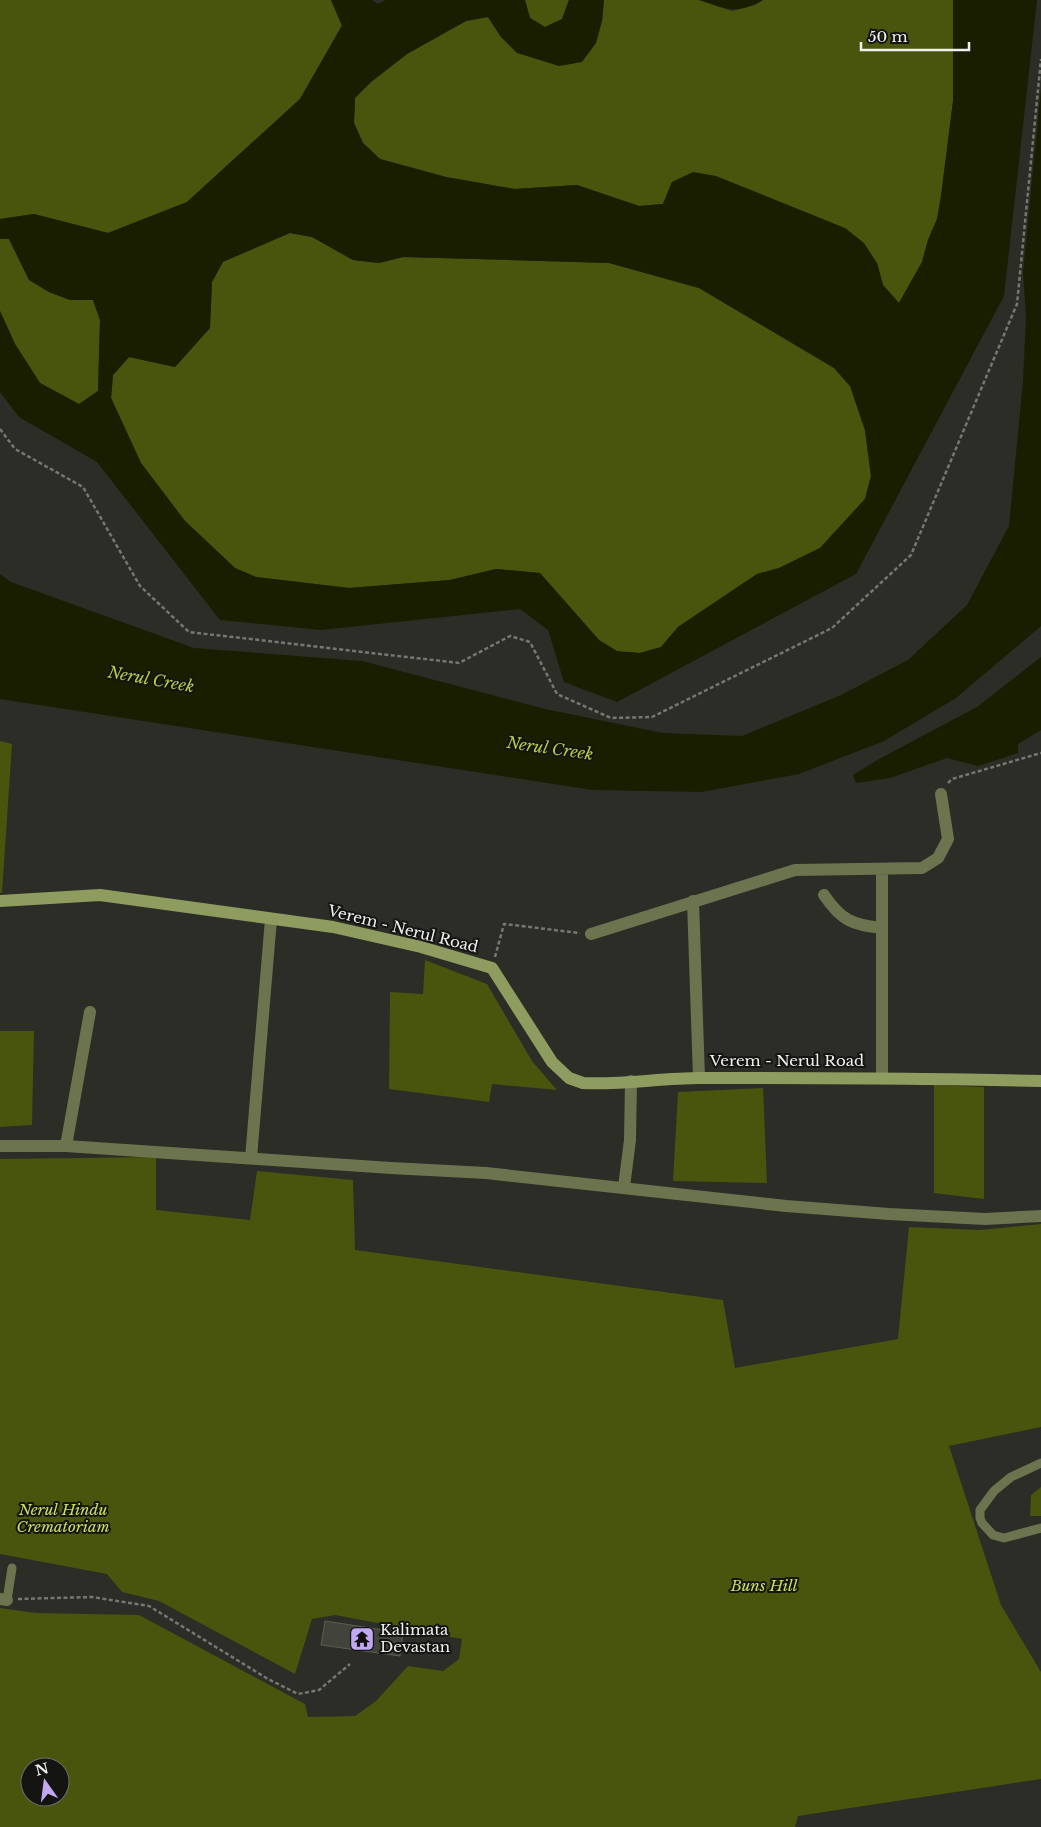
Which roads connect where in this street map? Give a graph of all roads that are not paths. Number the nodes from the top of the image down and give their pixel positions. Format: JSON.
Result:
{"nodes":[{"id":1,"x":941,"y":794,"type":"road end"},
{"id":2,"x":882,"y":869,"type":"junction"},
{"id":3,"x":824,"y":895,"type":"dead end"},
{"id":4,"x":0,"y":901,"type":"edge"},
{"id":5,"x":693,"y":901,"type":"junction"},
{"id":6,"x":271,"y":918,"type":"junction"},
{"id":7,"x":882,"y":928,"type":"junction"},
{"id":8,"x":591,"y":934,"type":"road end"},
{"id":9,"x":90,"y":1012,"type":"dead end"},
{"id":10,"x":882,"y":1077,"type":"junction"},
{"id":11,"x":699,"y":1078,"type":"junction"},
{"id":12,"x":631,"y":1081,"type":"junction"},
{"id":13,"x":1041,"y":1082,"type":"edge"},
{"id":14,"x":0,"y":1146,"type":"edge"},
{"id":15,"x":66,"y":1146,"type":"junction"},
{"id":16,"x":251,"y":1158,"type":"junction"},
{"id":17,"x":624,"y":1187,"type":"junction"},
{"id":18,"x":1041,"y":1216,"type":"edge"},
{"id":19,"x":1041,"y":1463,"type":"edge"},
{"id":20,"x":1041,"y":1528,"type":"edge"},
{"id":21,"x":12,"y":1568,"type":"dead end"},
{"id":22,"x":4,"y":1600,"type":"edge"}],
"edges":[{"from":1,"to":2,"type":"street"},
{"from":2,"to":5,"type":"street"},
{"from":2,"to":7,"type":"street"},
{"from":3,"to":7,"type":"street"},
{"from":4,"to":6,"type":"main road","name":"Verem - Nerul Road"},
{"from":5,"to":8,"type":"street"},
{"from":5,"to":11,"type":"street"},
{"from":6,"to":12,"type":"main road","name":"Verem - Nerul Road"},
{"from":6,"to":16,"type":"street"},
{"from":7,"to":10,"type":"street"},
{"from":9,"to":15,"type":"street"},
{"from":10,"to":11,"type":"main road","name":"Verem - Nerul Road"},
{"from":10,"to":13,"type":"main road","name":"Verem - Nerul Road"},
{"from":11,"to":12,"type":"main road","name":"Verem - Nerul Road"},
{"from":12,"to":17,"type":"street"},
{"from":14,"to":15,"type":"street"},
{"from":15,"to":16,"type":"street"},
{"from":16,"to":17,"type":"street"},
{"from":17,"to":18,"type":"street"},
{"from":19,"to":20,"type":"lane"},
{"from":21,"to":22,"type":"lane"}]}
